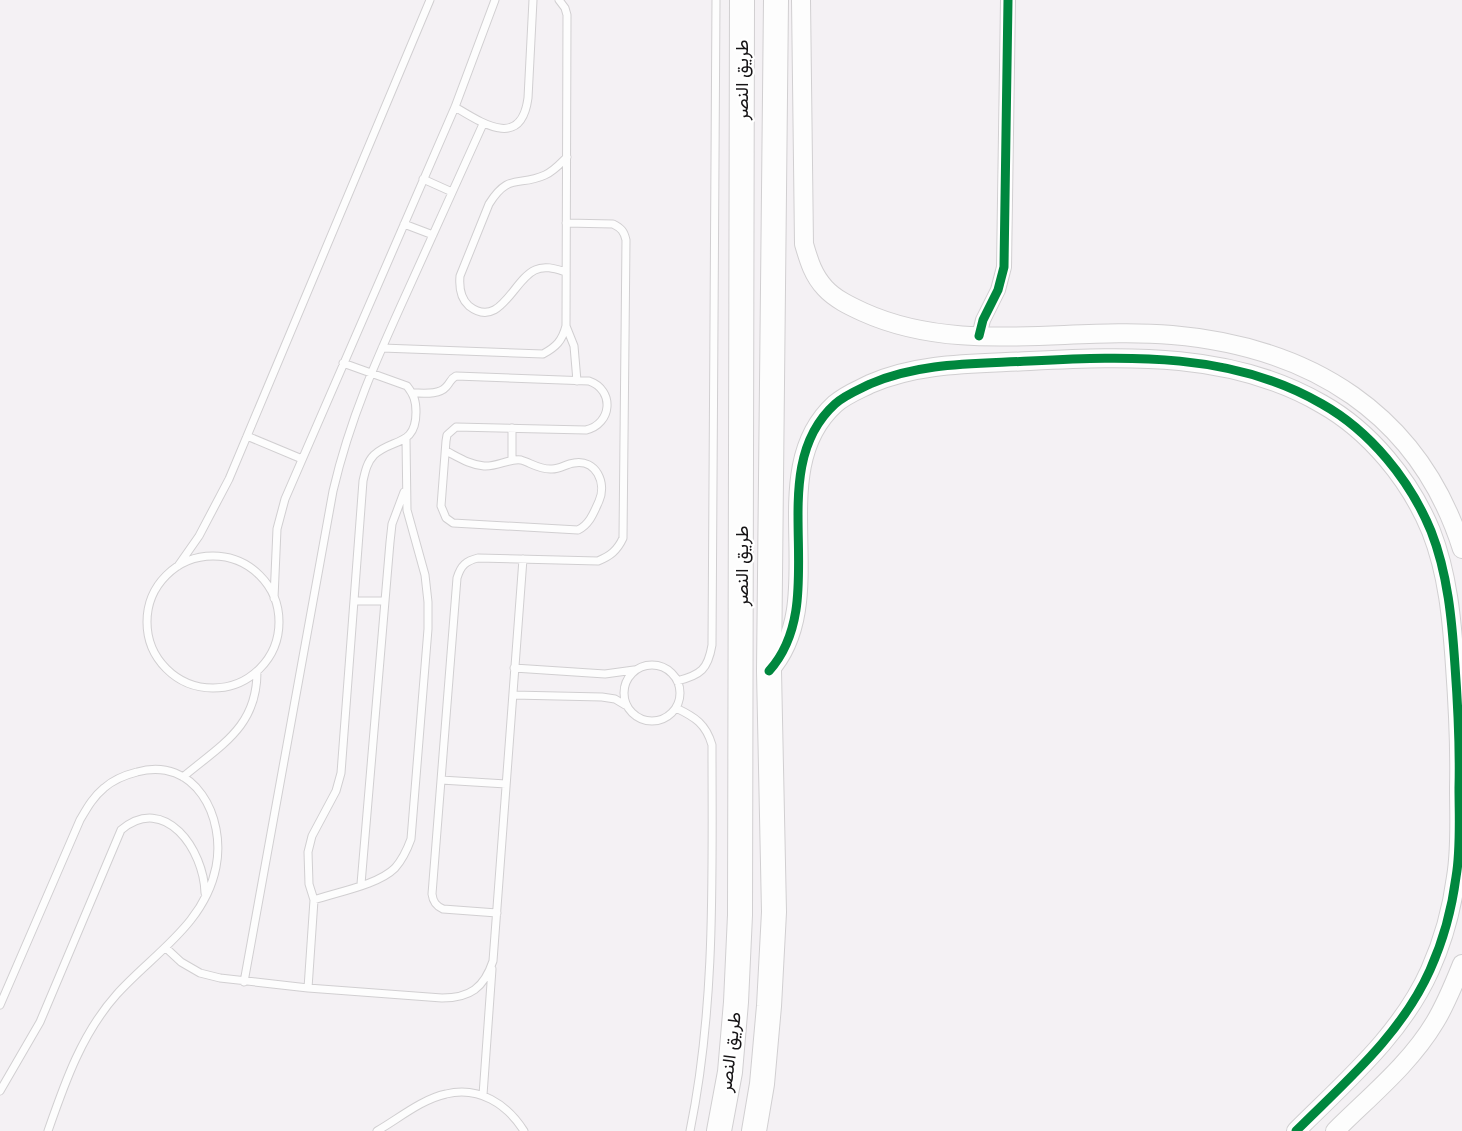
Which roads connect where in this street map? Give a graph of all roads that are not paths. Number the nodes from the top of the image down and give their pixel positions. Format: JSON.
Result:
{"nodes":[{"id":1,"x":430,"y":0,"type":"edge"},
{"id":2,"x":495,"y":0,"type":"edge"},
{"id":3,"x":533,"y":0,"type":"edge"},
{"id":4,"x":559,"y":0,"type":"edge"},
{"id":5,"x":716,"y":0,"type":"edge"},
{"id":6,"x":742,"y":0,"type":"edge"},
{"id":7,"x":776,"y":0,"type":"edge"},
{"id":8,"x":801,"y":0,"type":"edge"},
{"id":9,"x":1008,"y":0,"type":"edge"},
{"id":10,"x":455,"y":107,"type":"junction"},
{"id":11,"x":483,"y":124,"type":"junction"},
{"id":12,"x":567,"y":157,"type":"junction"},
{"id":13,"x":423,"y":180,"type":"junction"},
{"id":14,"x":452,"y":192,"type":"junction"},
{"id":15,"x":567,"y":222,"type":"junction"},
{"id":16,"x":404,"y":224,"type":"junction"},
{"id":17,"x":433,"y":235,"type":"junction"},
{"id":18,"x":566,"y":272,"type":"junction"},
{"id":19,"x":566,"y":326,"type":"junction"},
{"id":20,"x":979,"y":336,"type":"junction"},
{"id":21,"x":1012,"y":336,"type":"junction"},
{"id":22,"x":382,"y":348,"type":"junction"},
{"id":23,"x":1013,"y":362,"type":"junction"},
{"id":24,"x":344,"y":363,"type":"junction"},
{"id":25,"x":371,"y":372,"type":"junction"},
{"id":26,"x":577,"y":381,"type":"junction"},
{"id":27,"x":413,"y":393,"type":"junction"},
{"id":28,"x":512,"y":428,"type":"junction"},
{"id":29,"x":247,"y":436,"type":"junction"},
{"id":30,"x":406,"y":439,"type":"junction"},
{"id":31,"x":446,"y":451,"type":"junction"},
{"id":32,"x":302,"y":459,"type":"junction"},
{"id":33,"x":512,"y":460,"type":"junction"},
{"id":34,"x":405,"y":490,"type":"junction"},
{"id":35,"x":1462,"y":549,"type":"edge"},
{"id":36,"x":523,"y":559,"type":"junction"},
{"id":37,"x":178,"y":566,"type":"junction"},
{"id":38,"x":274,"y":598,"type":"junction"},
{"id":39,"x":354,"y":601,"type":"junction"},
{"id":40,"x":385,"y":602,"type":"junction"},
{"id":41,"x":514,"y":668,"type":"junction"},
{"id":42,"x":635,"y":669,"type":"junction"},
{"id":43,"x":769,"y":671,"type":"junction"},
{"id":44,"x":257,"y":672,"type":"junction"},
{"id":45,"x":677,"y":681,"type":"junction"},
{"id":46,"x":513,"y":695,"type":"junction"},
{"id":47,"x":626,"y":706,"type":"junction"},
{"id":48,"x":676,"y":708,"type":"junction"},
{"id":49,"x":183,"y":777,"type":"junction"},
{"id":50,"x":441,"y":780,"type":"junction"},
{"id":51,"x":506,"y":784,"type":"junction"},
{"id":52,"x":361,"y":884,"type":"junction"},
{"id":53,"x":205,"y":898,"type":"junction"},
{"id":54,"x":314,"y":900,"type":"junction"},
{"id":55,"x":496,"y":913,"type":"junction"},
{"id":56,"x":166,"y":948,"type":"junction"},
{"id":57,"x":493,"y":961,"type":"junction"},
{"id":58,"x":1462,"y":964,"type":"edge"},
{"id":59,"x":244,"y":982,"type":"junction"},
{"id":60,"x":308,"y":988,"type":"junction"},
{"id":61,"x":0,"y":1005,"type":"edge"},
{"id":62,"x":1378,"y":1049,"type":"junction"},
{"id":63,"x":1399,"y":1067,"type":"junction"},
{"id":64,"x":0,"y":1091,"type":"edge"},
{"id":65,"x":483,"y":1095,"type":"junction"},
{"id":66,"x":48,"y":1131,"type":"edge"},
{"id":67,"x":377,"y":1131,"type":"edge"},
{"id":68,"x":524,"y":1131,"type":"edge"},
{"id":69,"x":690,"y":1131,"type":"edge"},
{"id":70,"x":719,"y":1131,"type":"edge"},
{"id":71,"x":754,"y":1131,"type":"edge"},
{"id":72,"x":1296,"y":1131,"type":"edge"},
{"id":73,"x":1335,"y":1131,"type":"edge"}],
"edges":[{"from":1,"to":29,"type":"lane"},
{"from":2,"to":10,"type":"lane"},
{"from":3,"to":11,"type":"lane"},
{"from":4,"to":12,"type":"lane"},
{"from":5,"to":45,"type":"lane"},
{"from":6,"to":70,"type":"highway","name":"طريق النصر"},
{"from":7,"to":43,"type":"highway","name":"طريق النصر"},
{"from":8,"to":20,"type":"street"},
{"from":9,"to":20,"type":"street"},
{"from":10,"to":11,"type":"lane"},
{"from":10,"to":13,"type":"lane"},
{"from":11,"to":14,"type":"lane"},
{"from":12,"to":15,"type":"lane"},
{"from":12,"to":18,"type":"lane"},
{"from":13,"to":14,"type":"lane"},
{"from":13,"to":16,"type":"lane"},
{"from":14,"to":17,"type":"lane"},
{"from":15,"to":18,"type":"lane"},
{"from":15,"to":36,"type":"lane"},
{"from":16,"to":17,"type":"lane"},
{"from":16,"to":24,"type":"lane"},
{"from":17,"to":22,"type":"lane"},
{"from":18,"to":19,"type":"lane"},
{"from":19,"to":22,"type":"lane"},
{"from":19,"to":26,"type":"lane"},
{"from":20,"to":21,"type":"street"},
{"from":21,"to":23,"type":"street"},
{"from":21,"to":35,"type":"street"},
{"from":22,"to":25,"type":"lane"},
{"from":23,"to":43,"type":"street"},
{"from":23,"to":62,"type":"street"},
{"from":24,"to":25,"type":"lane"},
{"from":24,"to":32,"type":"lane"},
{"from":25,"to":27,"type":"lane"},
{"from":25,"to":59,"type":"lane"},
{"from":26,"to":27,"type":"lane"},
{"from":26,"to":28,"type":"lane"},
{"from":27,"to":30,"type":"lane"},
{"from":28,"to":31,"type":"lane"},
{"from":28,"to":33,"type":"lane"},
{"from":29,"to":32,"type":"lane"},
{"from":29,"to":37,"type":"lane"},
{"from":30,"to":34,"type":"lane"},
{"from":30,"to":39,"type":"lane"},
{"from":31,"to":33,"type":"lane"},
{"from":31,"to":33,"type":"lane"},
{"from":32,"to":38,"type":"lane"},
{"from":34,"to":40,"type":"lane"},
{"from":34,"to":52,"type":"lane"},
{"from":36,"to":41,"type":"lane"},
{"from":36,"to":50,"type":"lane"},
{"from":37,"to":38,"type":"lane"},
{"from":37,"to":44,"type":"lane"},
{"from":38,"to":44,"type":"lane"},
{"from":39,"to":40,"type":"lane"},
{"from":39,"to":54,"type":"lane"},
{"from":40,"to":52,"type":"lane"},
{"from":41,"to":42,"type":"lane"},
{"from":41,"to":46,"type":"lane"},
{"from":42,"to":45,"type":"lane"},
{"from":42,"to":47,"type":"lane"},
{"from":43,"to":71,"type":"highway","name":"طريق النصر"},
{"from":44,"to":49,"type":"lane"},
{"from":45,"to":48,"type":"lane"},
{"from":46,"to":47,"type":"lane"},
{"from":46,"to":51,"type":"lane"},
{"from":47,"to":48,"type":"lane"},
{"from":48,"to":69,"type":"lane"},
{"from":49,"to":53,"type":"lane"},
{"from":49,"to":61,"type":"lane"},
{"from":50,"to":51,"type":"lane"},
{"from":50,"to":55,"type":"lane"},
{"from":51,"to":55,"type":"lane"},
{"from":52,"to":54,"type":"lane"},
{"from":53,"to":56,"type":"lane"},
{"from":53,"to":64,"type":"lane"},
{"from":54,"to":60,"type":"lane"},
{"from":55,"to":57,"type":"lane"},
{"from":56,"to":59,"type":"lane"},
{"from":56,"to":66,"type":"lane"},
{"from":57,"to":60,"type":"lane"},
{"from":57,"to":65,"type":"lane"},
{"from":58,"to":63,"type":"street"},
{"from":59,"to":60,"type":"lane"},
{"from":62,"to":63,"type":"street"},
{"from":62,"to":72,"type":"street"},
{"from":63,"to":73,"type":"street"},
{"from":65,"to":67,"type":"lane"},
{"from":65,"to":68,"type":"lane"}]}
